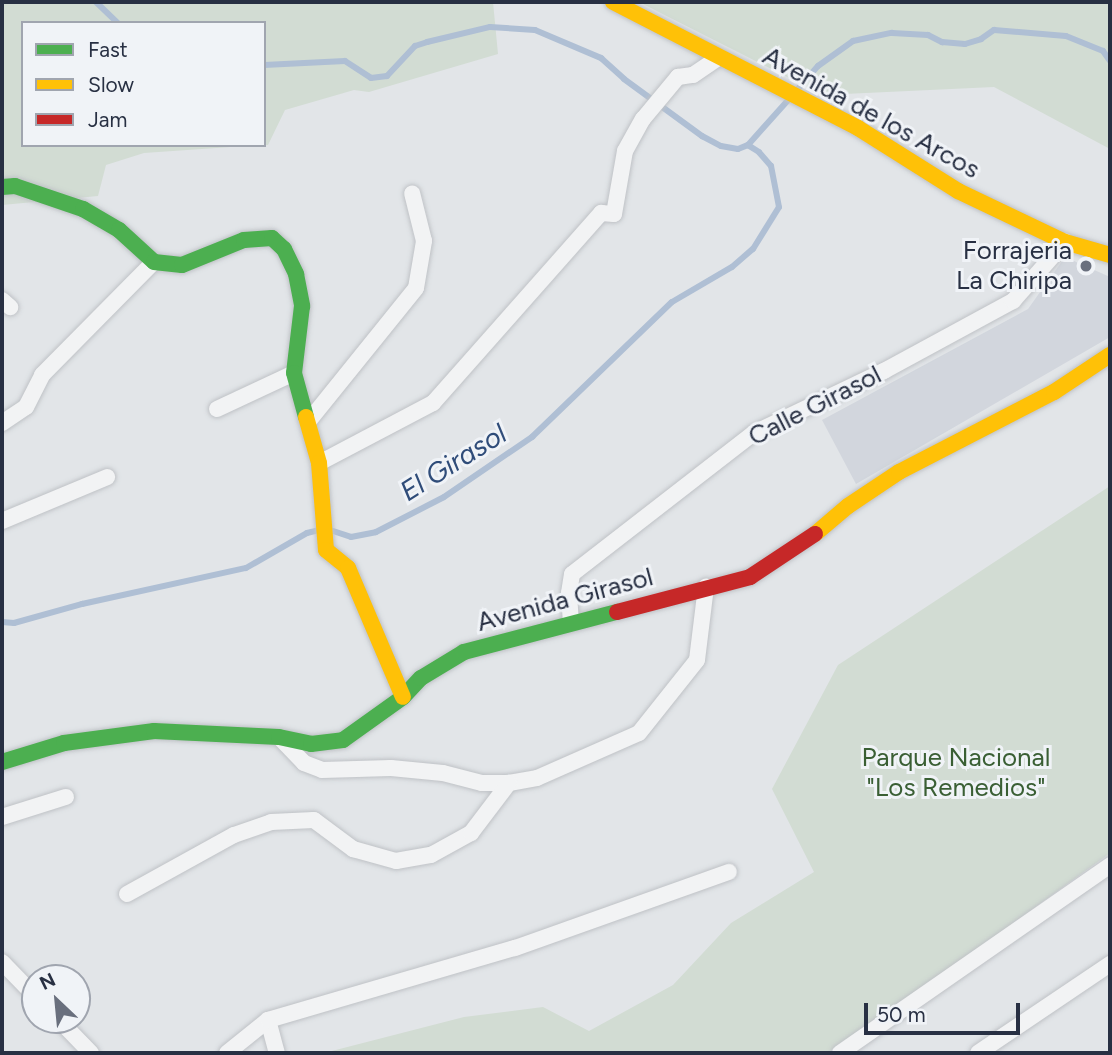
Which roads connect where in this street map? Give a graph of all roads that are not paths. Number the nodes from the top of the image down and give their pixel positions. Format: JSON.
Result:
{"nodes":[{"id":1,"x":613,"y":2,"type":"edge"},
{"id":2,"x":718,"y":58,"type":"junction"},
{"id":3,"x":2,"y":187,"type":"edge"},
{"id":4,"x":412,"y":193,"type":"dead end"},
{"id":5,"x":1065,"y":242,"type":"junction"},
{"id":6,"x":1110,"y":255,"type":"edge"},
{"id":7,"x":154,"y":262,"type":"junction"},
{"id":8,"x":1110,"y":355,"type":"edge"},
{"id":9,"x":294,"y":373,"type":"junction"},
{"id":10,"x":217,"y":410,"type":"dead end"},
{"id":11,"x":308,"y":422,"type":"junction"},
{"id":12,"x":2,"y":424,"type":"edge"},
{"id":13,"x":319,"y":463,"type":"junction"},
{"id":14,"x":107,"y":477,"type":"dead end"},
{"id":15,"x":2,"y":521,"type":"edge"},
{"id":16,"x":706,"y":587,"type":"junction"},
{"id":17,"x":571,"y":623,"type":"junction"},
{"id":18,"x":403,"y":697,"type":"junction"},
{"id":19,"x":279,"y":737,"type":"junction"},
{"id":20,"x":2,"y":762,"type":"edge"},
{"id":21,"x":509,"y":783,"type":"junction"},
{"id":22,"x":66,"y":797,"type":"dead end"},
{"id":23,"x":2,"y":817,"type":"edge"},
{"id":24,"x":1110,"y":865,"type":"edge"},
{"id":25,"x":729,"y":872,"type":"dead end"},
{"id":26,"x":127,"y":894,"type":"dead end"},
{"id":27,"x":2,"y":962,"type":"edge"},
{"id":28,"x":1110,"y":964,"type":"edge"},
{"id":29,"x":21,"y":982,"type":"edge"},
{"id":30,"x":268,"y":1020,"type":"junction"},
{"id":31,"x":73,"y":1034,"type":"edge"},
{"id":32,"x":1000,"y":1039,"type":"junction"},
{"id":33,"x":91,"y":1053,"type":"edge"},
{"id":34,"x":227,"y":1053,"type":"edge"},
{"id":35,"x":277,"y":1053,"type":"edge"},
{"id":36,"x":841,"y":1053,"type":"edge"},
{"id":37,"x":978,"y":1053,"type":"edge"},
{"id":38,"x":1009,"y":1053,"type":"edge"}],
"edges":[{"from":1,"to":2,"type":"street","name":"Avenida de los Arcos"},
{"from":2,"to":5,"type":"street","name":"Avenida de los Arcos"},
{"from":2,"to":13,"type":"street"},
{"from":3,"to":7,"type":"street"},
{"from":4,"to":11,"type":"street"},
{"from":5,"to":6,"type":"street","name":"Avenida de los Arcos"},
{"from":5,"to":17,"type":"street","name":"Calle Girasol"},
{"from":7,"to":9,"type":"street"},
{"from":7,"to":12,"type":"street"},
{"from":8,"to":16,"type":"street","name":"Avenida Girasol"},
{"from":9,"to":10,"type":"street"},
{"from":9,"to":11,"type":"street"},
{"from":11,"to":13,"type":"street"},
{"from":13,"to":18,"type":"street"},
{"from":14,"to":15,"type":"street"},
{"from":16,"to":17,"type":"street","name":"Avenida Girasol"},
{"from":16,"to":21,"type":"street"},
{"from":17,"to":18,"type":"street","name":"Avenida Girasol"},
{"from":18,"to":19,"type":"street","name":"Avenida Girasol"},
{"from":19,"to":20,"type":"street","name":"Avenida Girasol"},
{"from":19,"to":21,"type":"street"},
{"from":21,"to":26,"type":"street"},
{"from":22,"to":23,"type":"street"},
{"from":24,"to":36,"type":"street"},
{"from":25,"to":30,"type":"street"},
{"from":27,"to":29,"type":"street"},
{"from":28,"to":32,"type":"street"},
{"from":30,"to":34,"type":"street"},
{"from":30,"to":35,"type":"street"},
{"from":31,"to":33,"type":"street"},
{"from":32,"to":37,"type":"street"},
{"from":32,"to":38,"type":"street"}]}
